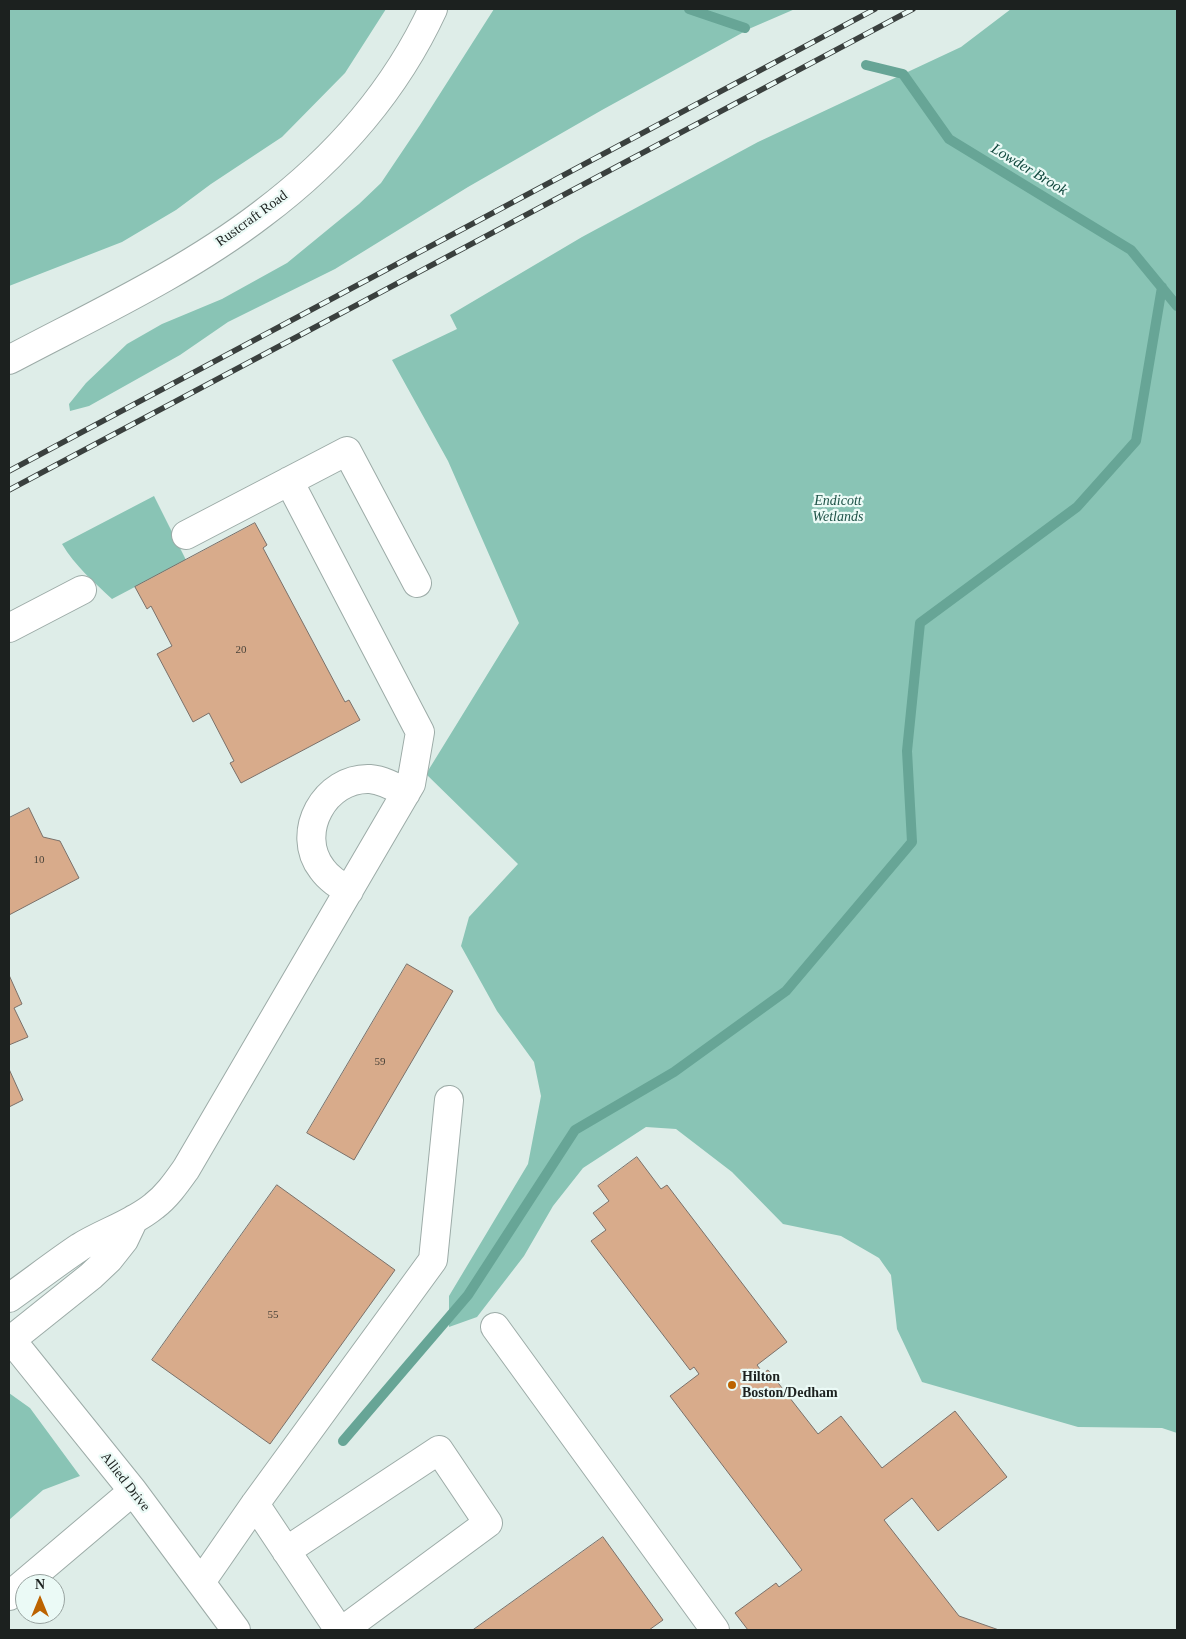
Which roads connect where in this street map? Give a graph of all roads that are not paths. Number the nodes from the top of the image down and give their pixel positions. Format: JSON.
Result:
{"nodes":[{"id":1,"x":433,"y":9,"type":"edge"},
{"id":2,"x":9,"y":360,"type":"edge"},
{"id":3,"x":289,"y":481,"type":"junction"},
{"id":4,"x":186,"y":535,"type":"dead end"},
{"id":5,"x":417,"y":584,"type":"dead end"},
{"id":6,"x":82,"y":590,"type":"dead end"},
{"id":7,"x":9,"y":628,"type":"edge"},
{"id":8,"x":406,"y":793,"type":"junction"},
{"id":9,"x":349,"y":891,"type":"junction"},
{"id":10,"x":449,"y":1100,"type":"dead end"},
{"id":11,"x":134,"y":1219,"type":"junction"},
{"id":12,"x":9,"y":1298,"type":"edge"},
{"id":13,"x":495,"y":1326,"type":"dead end"},
{"id":14,"x":10,"y":1338,"type":"edge"},
{"id":15,"x":133,"y":1491,"type":"junction"},
{"id":16,"x":255,"y":1504,"type":"junction"},
{"id":17,"x":286,"y":1552,"type":"junction"},
{"id":18,"x":201,"y":1582,"type":"junction"},
{"id":19,"x":9,"y":1596,"type":"edge"},
{"id":20,"x":236,"y":1630,"type":"edge"},
{"id":21,"x":339,"y":1630,"type":"edge"},
{"id":22,"x":343,"y":1630,"type":"edge"},
{"id":23,"x":715,"y":1630,"type":"edge"}],
"edges":[{"from":1,"to":2,"type":"main road","name":"Rustcraft Road"},
{"from":3,"to":4,"type":"main road"},
{"from":3,"to":5,"type":"main road"},
{"from":3,"to":8,"type":"main road"},
{"from":6,"to":7,"type":"main road"},
{"from":8,"to":9,"type":"main road"},
{"from":8,"to":9,"type":"main road"},
{"from":9,"to":11,"type":"main road"},
{"from":10,"to":16,"type":"main road"},
{"from":11,"to":12,"type":"main road"},
{"from":11,"to":14,"type":"main road"},
{"from":13,"to":23,"type":"main road"},
{"from":14,"to":15,"type":"main road","name":"Allied Drive"},
{"from":15,"to":18,"type":"main road","name":"Allied Drive"},
{"from":15,"to":19,"type":"main road"},
{"from":16,"to":17,"type":"main road"},
{"from":16,"to":18,"type":"main road"},
{"from":17,"to":21,"type":"main road"},
{"from":17,"to":22,"type":"main road"},
{"from":18,"to":20,"type":"main road","name":"Allied Drive"}]}
